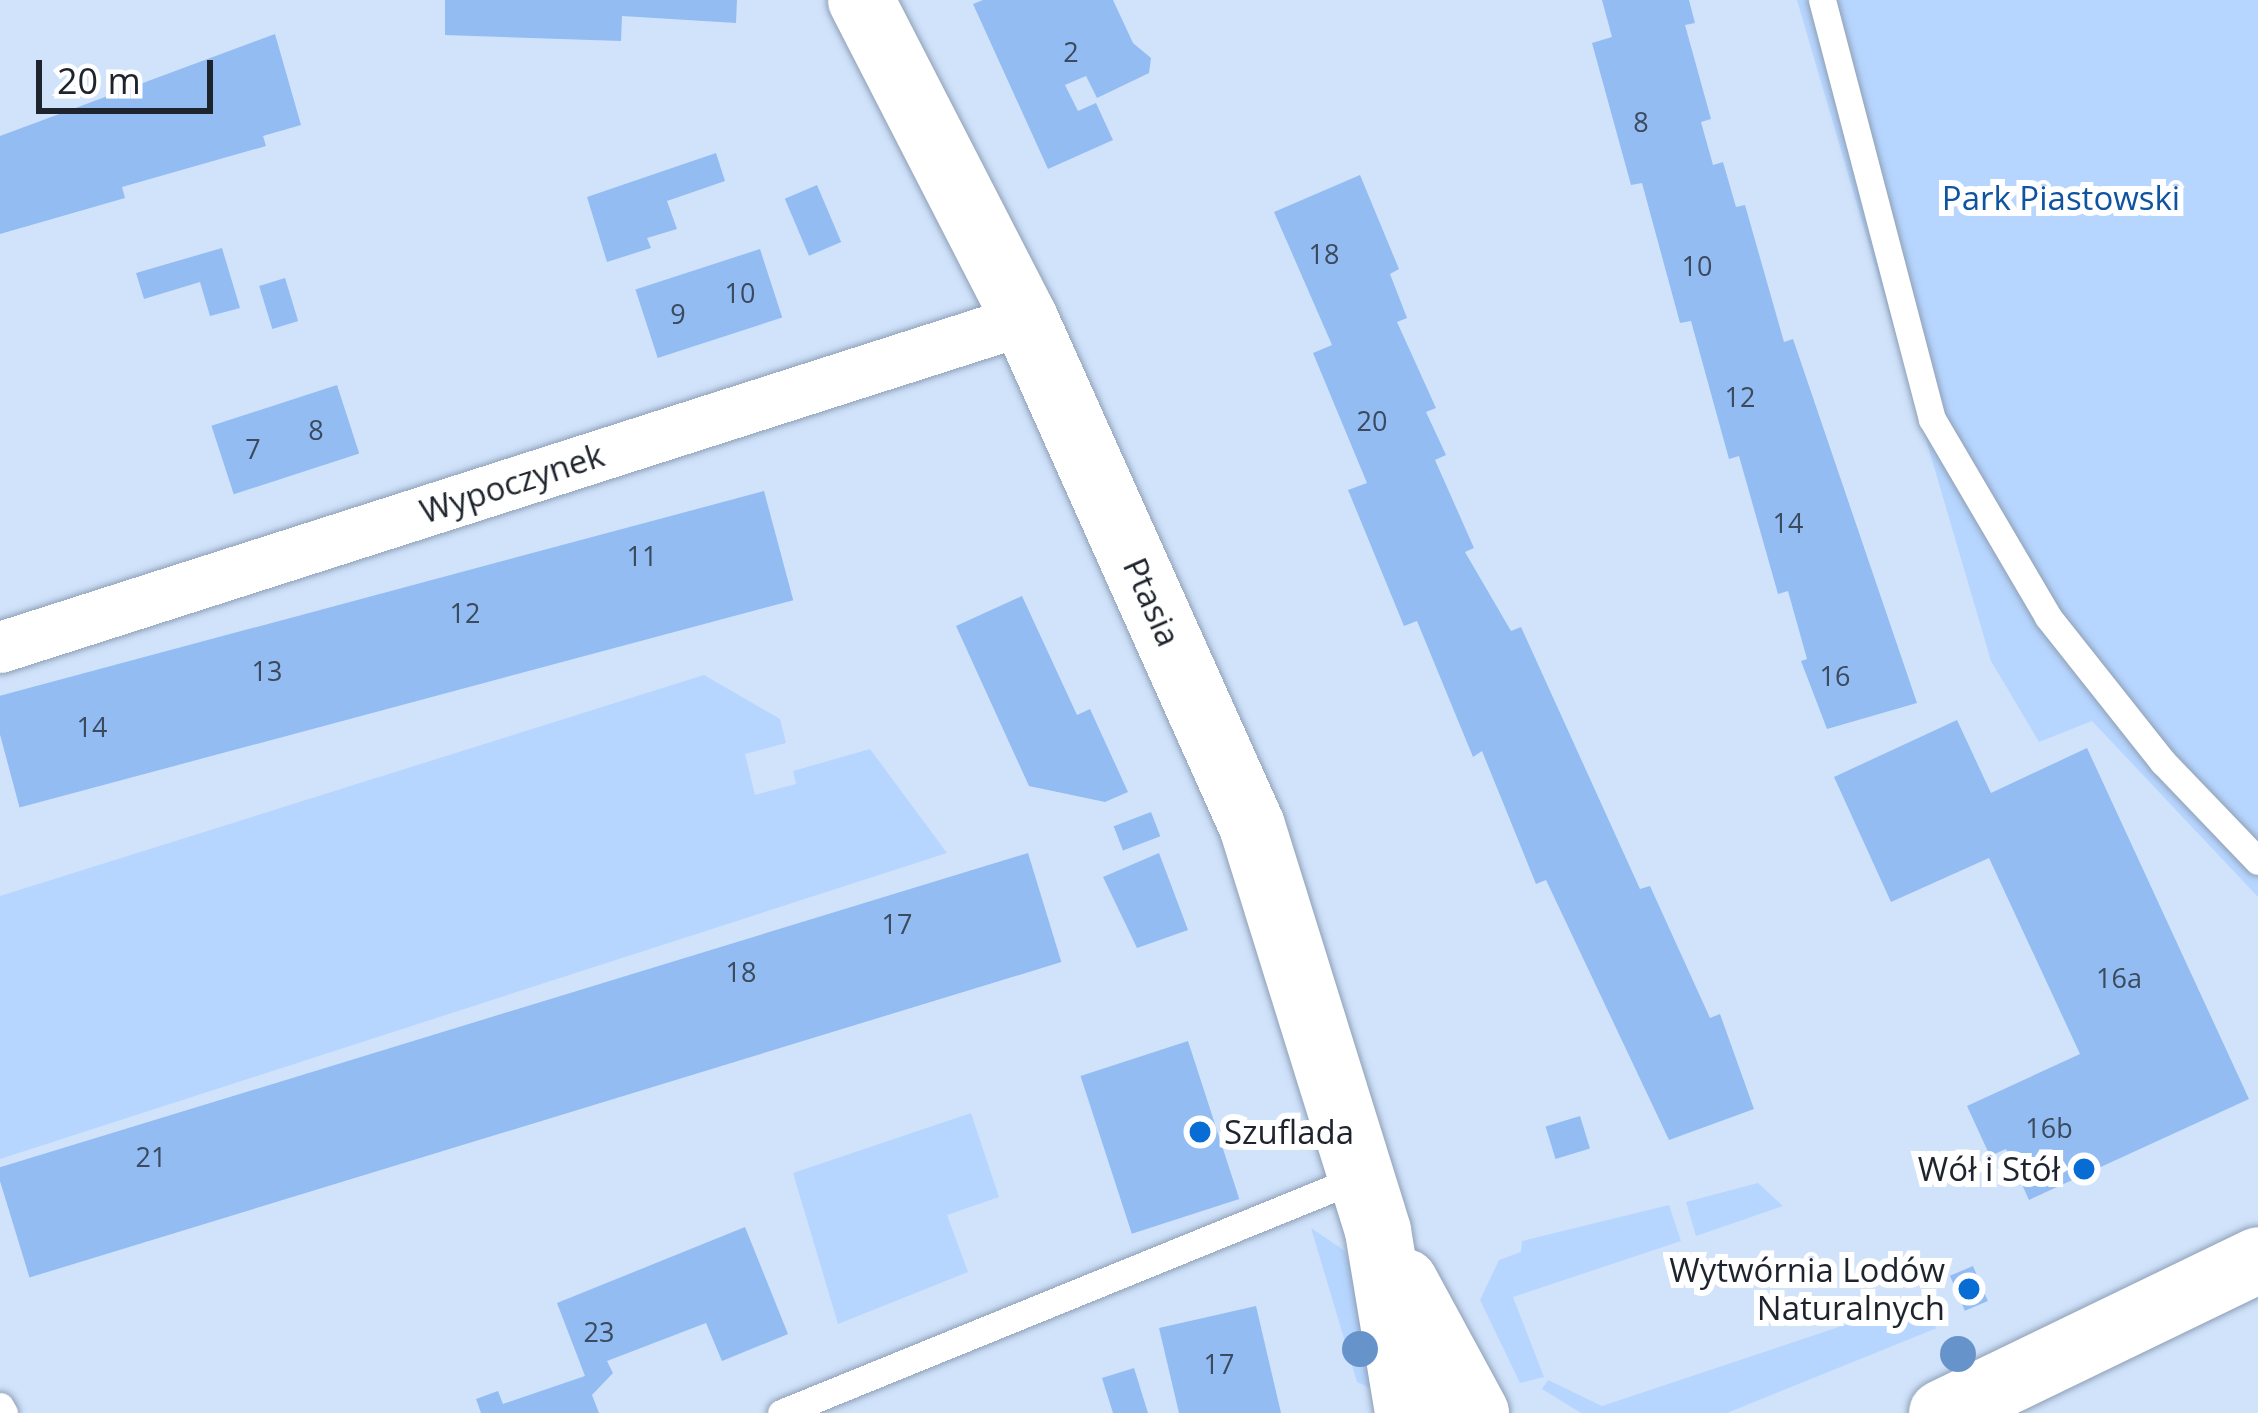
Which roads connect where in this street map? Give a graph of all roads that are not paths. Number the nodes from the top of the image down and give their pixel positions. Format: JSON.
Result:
{"nodes":[{"id":1,"x":861,"y":0,"type":"edge"},
{"id":2,"x":1822,"y":0,"type":"edge"},
{"id":3,"x":1025,"y":319,"type":"junction"},
{"id":4,"x":0,"y":647,"type":"edge"},
{"id":5,"x":2258,"y":861,"type":"edge"},
{"id":6,"x":1370,"y":1203,"type":"junction"},
{"id":7,"x":2258,"y":1260,"type":"edge"},
{"id":8,"x":781,"y":1413,"type":"edge"},
{"id":9,"x":1408,"y":1413,"type":"edge"},
{"id":10,"x":1476,"y":1413,"type":"edge"},
{"id":11,"x":1942,"y":1413,"type":"edge"}],
"edges":[{"from":1,"to":3,"type":"street","name":"Ptasia"},
{"from":2,"to":5,"type":"lane"},
{"from":3,"to":4,"type":"street","name":"Wypoczynek"},
{"from":3,"to":6,"type":"street","name":"Ptasia"},
{"from":6,"to":8,"type":"lane"},
{"from":6,"to":9,"type":"street","name":"Ptasia"},
{"from":6,"to":10,"type":"street","name":"Ptasia"},
{"from":7,"to":11,"type":"street"}]}
